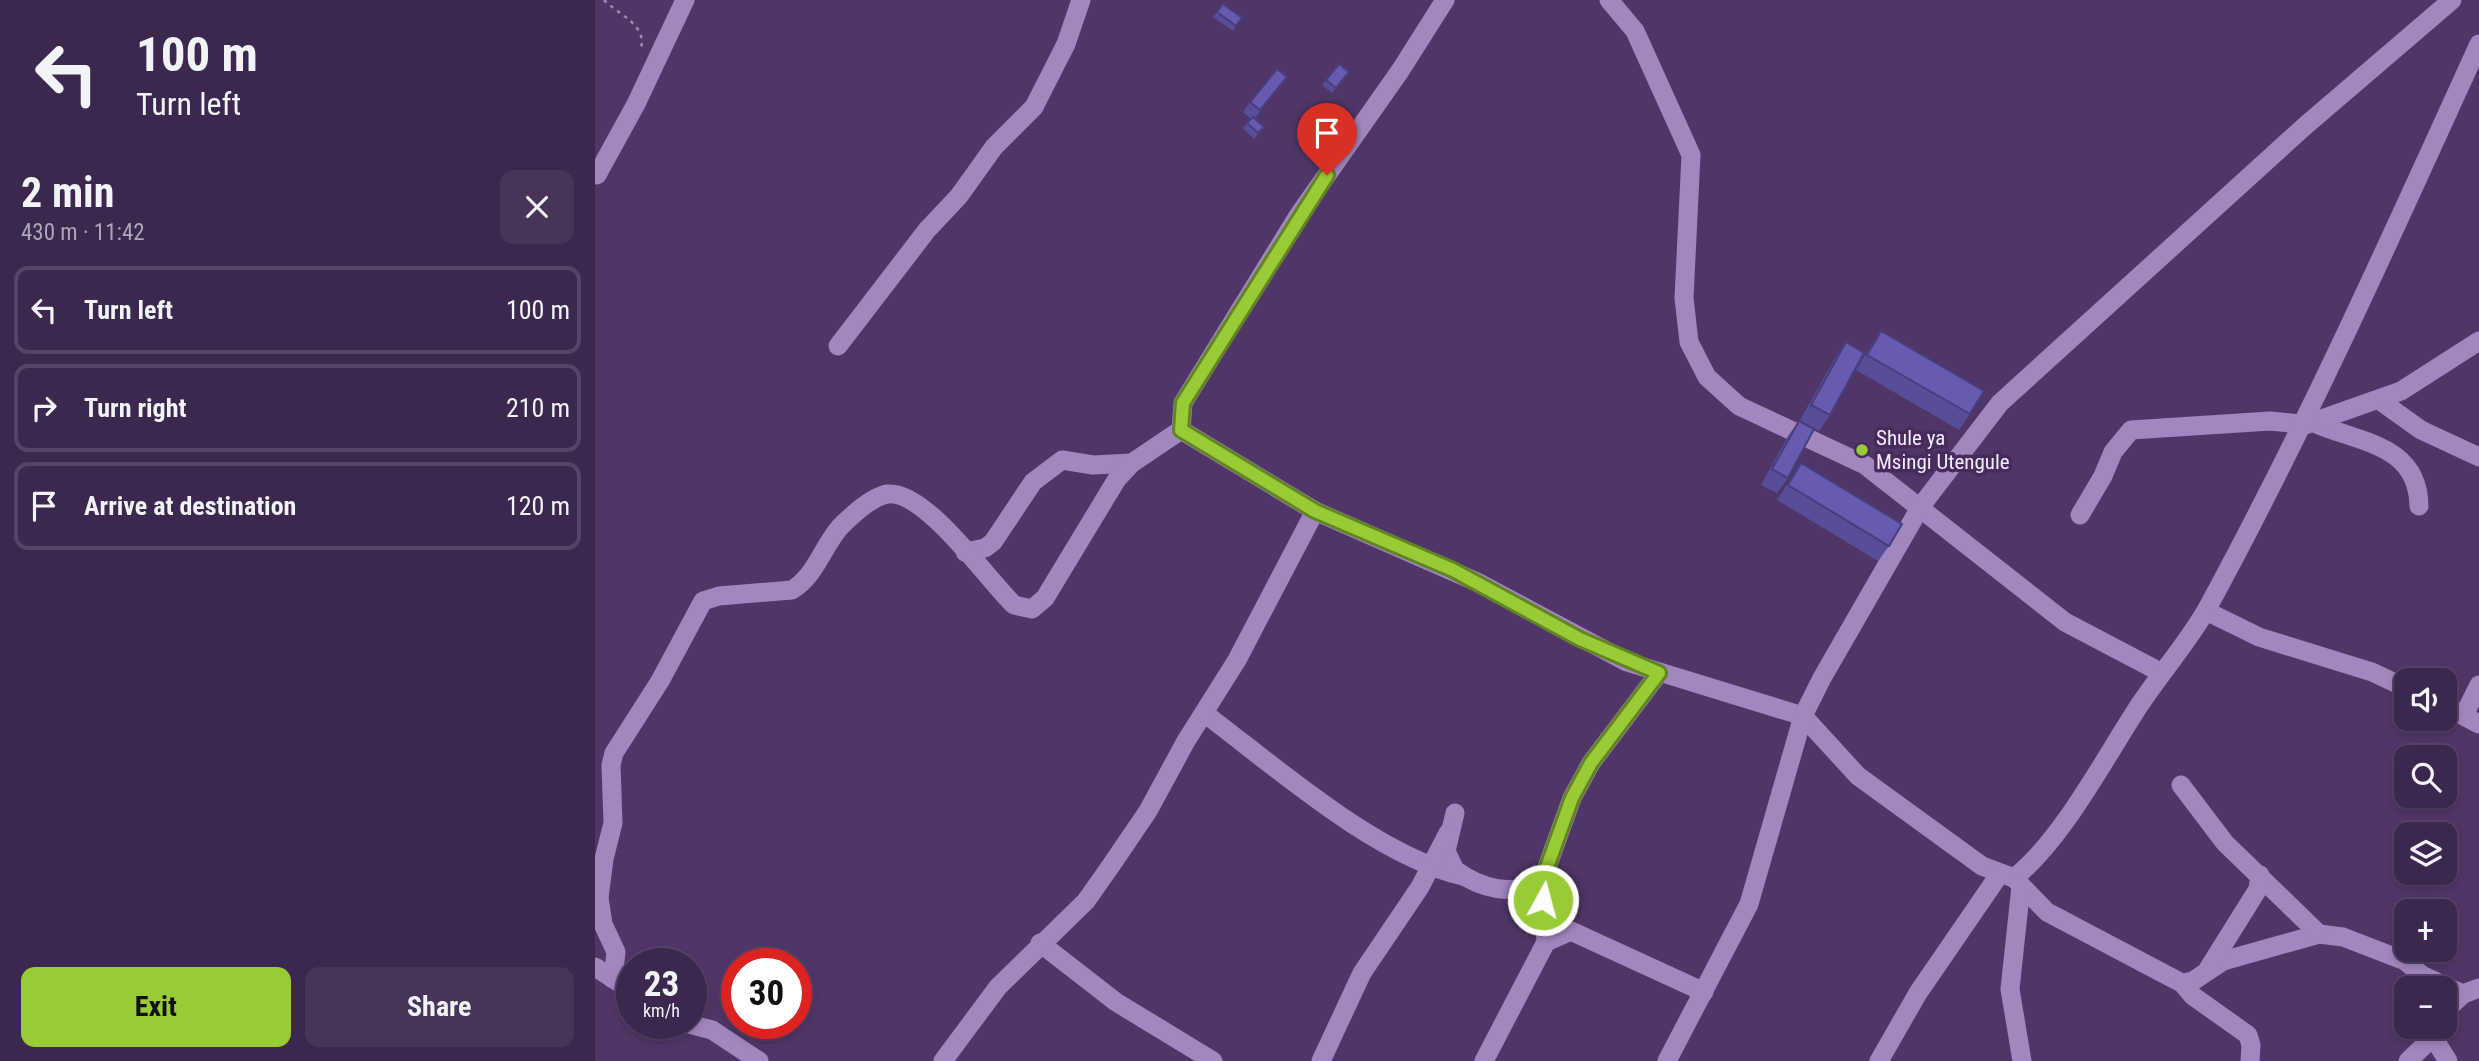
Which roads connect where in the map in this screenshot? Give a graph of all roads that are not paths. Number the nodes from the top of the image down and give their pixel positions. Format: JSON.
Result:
{"nodes":[{"id":1,"x":685,"y":0,"type":"edge"},
{"id":2,"x":1081,"y":0,"type":"edge"},
{"id":3,"x":1445,"y":0,"type":"edge"},
{"id":4,"x":1609,"y":0,"type":"edge"},
{"id":5,"x":2452,"y":0,"type":"edge"},
{"id":6,"x":2479,"y":44,"type":"edge"},
{"id":7,"x":597,"y":175,"type":"dead end"},
{"id":8,"x":2479,"y":341,"type":"edge"},
{"id":9,"x":838,"y":346,"type":"dead end"},
{"id":10,"x":2379,"y":400,"type":"junction"},
{"id":11,"x":2304,"y":424,"type":"junction"},
{"id":12,"x":1181,"y":430,"type":"junction"},
{"id":13,"x":2479,"y":457,"type":"edge"},
{"id":14,"x":1132,"y":463,"type":"junction"},
{"id":15,"x":1921,"y":506,"type":"junction"},
{"id":16,"x":2419,"y":506,"type":"dead end"},
{"id":17,"x":1315,"y":511,"type":"junction"},
{"id":18,"x":2080,"y":515,"type":"dead end"},
{"id":19,"x":965,"y":552,"type":"junction"},
{"id":20,"x":2206,"y":611,"type":"junction"},
{"id":21,"x":2161,"y":672,"type":"junction"},
{"id":22,"x":1659,"y":673,"type":"junction"},
{"id":23,"x":2394,"y":682,"type":"edge"},
{"id":24,"x":2479,"y":685,"type":"edge"},
{"id":25,"x":1204,"y":713,"type":"junction"},
{"id":26,"x":1803,"y":716,"type":"junction"},
{"id":27,"x":2471,"y":719,"type":"edge"},
{"id":28,"x":2181,"y":785,"type":"dead end"},
{"id":29,"x":1455,"y":813,"type":"dead end"},
{"id":30,"x":1448,"y":833,"type":"junction"},
{"id":31,"x":1430,"y":867,"type":"junction"},
{"id":32,"x":2260,"y":875,"type":"junction"},
{"id":33,"x":1463,"y":876,"type":"junction"},
{"id":34,"x":2011,"y":880,"type":"junction"},
{"id":35,"x":1542,"y":881,"type":"junction"},
{"id":36,"x":2319,"y":934,"type":"junction"},
{"id":37,"x":1546,"y":942,"type":"junction"},
{"id":38,"x":1040,"y":943,"type":"junction"},
{"id":39,"x":595,"y":967,"type":"edge"},
{"id":40,"x":2208,"y":970,"type":"junction"},
{"id":41,"x":2419,"y":976,"type":"edge"},
{"id":42,"x":613,"y":979,"type":"junction"},
{"id":43,"x":616,"y":981,"type":"edge"},
{"id":44,"x":2182,"y":983,"type":"junction"},
{"id":45,"x":1704,"y":992,"type":"junction"},
{"id":46,"x":707,"y":1029,"type":"edge"},
{"id":47,"x":2427,"y":1039,"type":"edge"},
{"id":48,"x":2437,"y":1039,"type":"edge"},
{"id":49,"x":759,"y":1061,"type":"edge"},
{"id":50,"x":943,"y":1061,"type":"edge"},
{"id":51,"x":1213,"y":1061,"type":"edge"},
{"id":52,"x":1321,"y":1061,"type":"edge"},
{"id":53,"x":1484,"y":1061,"type":"edge"},
{"id":54,"x":1667,"y":1061,"type":"edge"},
{"id":55,"x":1879,"y":1061,"type":"edge"},
{"id":56,"x":2022,"y":1061,"type":"edge"},
{"id":57,"x":2250,"y":1061,"type":"edge"},
{"id":58,"x":2408,"y":1061,"type":"edge"},
{"id":59,"x":2448,"y":1061,"type":"edge"}],
"edges":[{"from":1,"to":7,"type":"street"},
{"from":2,"to":9,"type":"street"},
{"from":3,"to":12,"type":"street"},
{"from":4,"to":15,"type":"street"},
{"from":5,"to":15,"type":"street"},
{"from":6,"to":11,"type":"street"},
{"from":8,"to":10,"type":"street"},
{"from":10,"to":11,"type":"street"},
{"from":10,"to":13,"type":"street"},
{"from":11,"to":16,"type":"street"},
{"from":11,"to":18,"type":"street"},
{"from":11,"to":20,"type":"street"},
{"from":12,"to":14,"type":"street"},
{"from":12,"to":17,"type":"street"},
{"from":14,"to":19,"type":"street"},
{"from":14,"to":19,"type":"street"},
{"from":15,"to":21,"type":"street"},
{"from":15,"to":26,"type":"street"},
{"from":17,"to":22,"type":"street"},
{"from":17,"to":25,"type":"street"},
{"from":19,"to":42,"type":"street"},
{"from":20,"to":21,"type":"street"},
{"from":20,"to":23,"type":"street"},
{"from":21,"to":34,"type":"street"},
{"from":22,"to":26,"type":"street"},
{"from":22,"to":35,"type":"street"},
{"from":24,"to":27,"type":"street"},
{"from":25,"to":31,"type":"street"},
{"from":25,"to":38,"type":"street"},
{"from":26,"to":34,"type":"street"},
{"from":26,"to":45,"type":"street"},
{"from":28,"to":32,"type":"street"},
{"from":29,"to":30,"type":"street"},
{"from":30,"to":31,"type":"street"},
{"from":30,"to":33,"type":"street"},
{"from":31,"to":33,"type":"street"},
{"from":31,"to":52,"type":"street"},
{"from":32,"to":36,"type":"street"},
{"from":32,"to":40,"type":"street"},
{"from":33,"to":35,"type":"street"},
{"from":34,"to":44,"type":"street"},
{"from":34,"to":55,"type":"street"},
{"from":34,"to":56,"type":"street"},
{"from":35,"to":37,"type":"street"},
{"from":36,"to":40,"type":"street"},
{"from":36,"to":41,"type":"street"},
{"from":37,"to":45,"type":"street"},
{"from":37,"to":53,"type":"street"},
{"from":38,"to":50,"type":"street"},
{"from":38,"to":51,"type":"street"},
{"from":39,"to":42,"type":"street"},
{"from":40,"to":44,"type":"street"},
{"from":42,"to":43,"type":"street"},
{"from":44,"to":57,"type":"street"},
{"from":45,"to":54,"type":"street"},
{"from":46,"to":49,"type":"street"},
{"from":47,"to":58,"type":"street"},
{"from":48,"to":59,"type":"street"}]}
